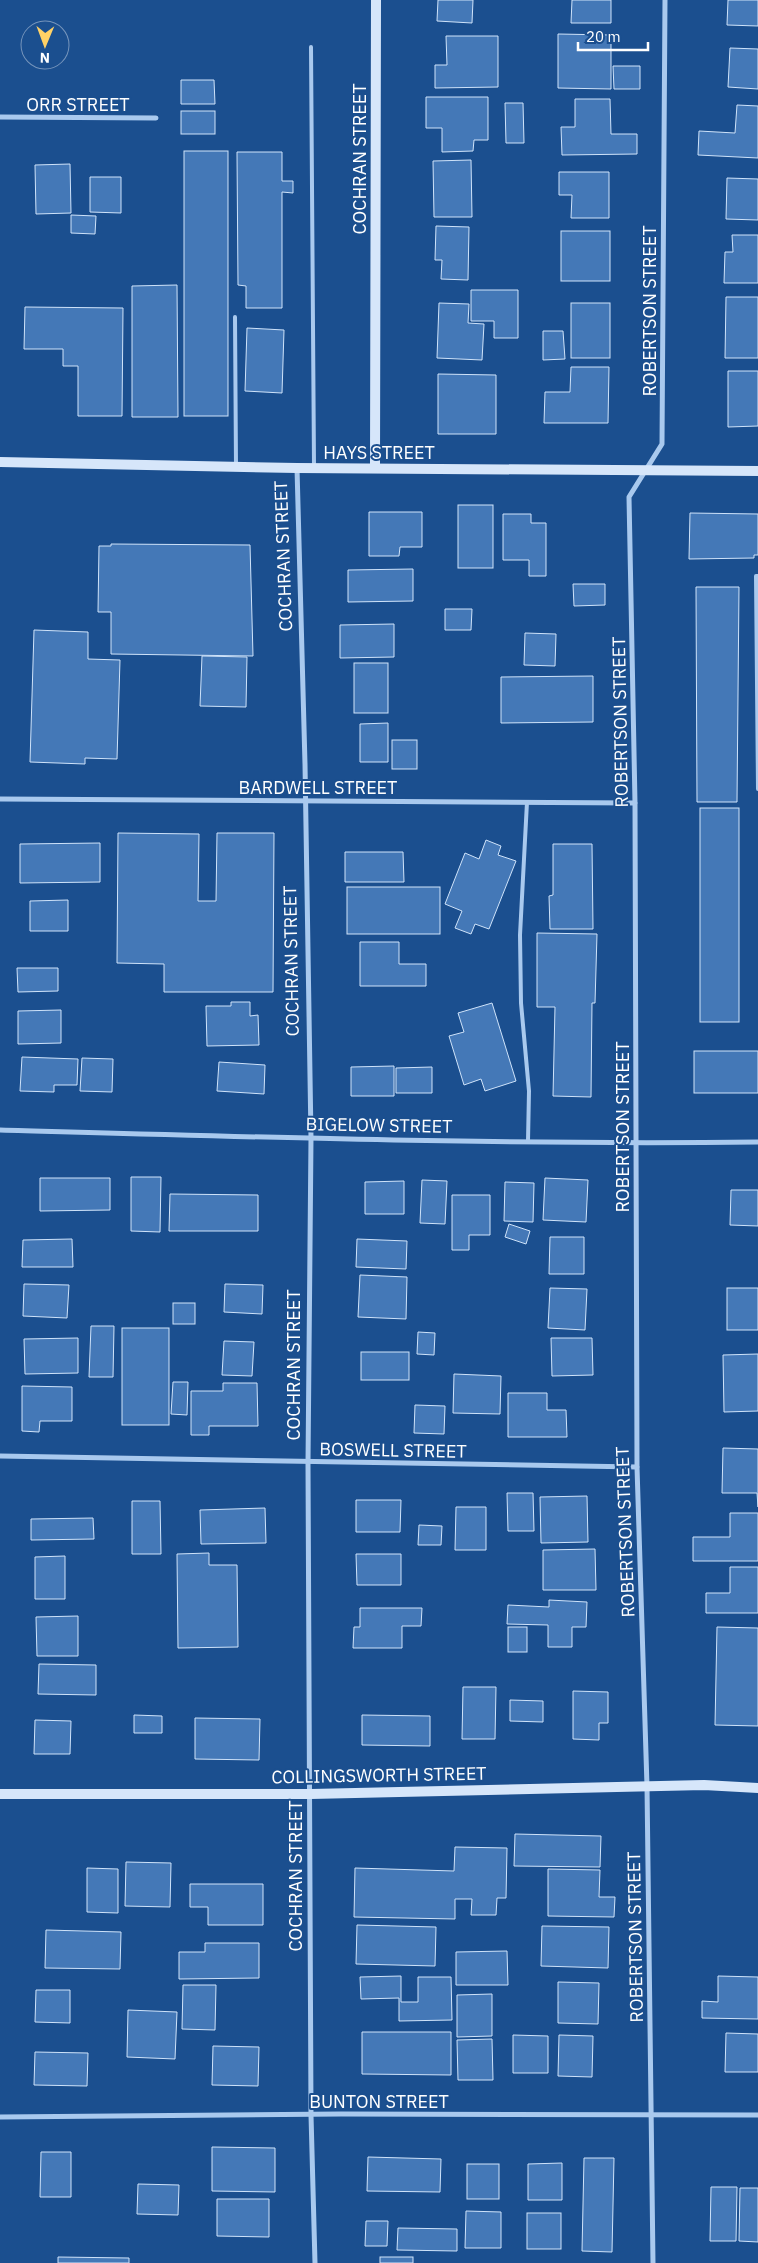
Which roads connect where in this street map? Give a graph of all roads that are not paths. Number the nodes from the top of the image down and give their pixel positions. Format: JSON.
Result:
{"nodes":[{"id":1,"x":376,"y":0,"type":"edge"},
{"id":2,"x":665,"y":0,"type":"edge"},
{"id":3,"x":312,"y":47,"type":"dead end"},
{"id":4,"x":0,"y":117,"type":"edge"},
{"id":5,"x":156,"y":118,"type":"dead end"},
{"id":6,"x":235,"y":317,"type":"dead end"},
{"id":7,"x":0,"y":462,"type":"edge"},
{"id":8,"x":236,"y":467,"type":"junction"},
{"id":9,"x":297,"y":468,"type":"junction"},
{"id":10,"x":314,"y":468,"type":"junction"},
{"id":11,"x":375,"y":468,"type":"junction"},
{"id":12,"x":645,"y":470,"type":"junction"},
{"id":13,"x":758,"y":471,"type":"edge"},
{"id":14,"x":758,"y":576,"type":"edge"},
{"id":15,"x":758,"y":789,"type":"edge"},
{"id":16,"x":0,"y":799,"type":"edge"},
{"id":17,"x":305,"y":800,"type":"junction"},
{"id":18,"x":527,"y":802,"type":"junction"},
{"id":19,"x":635,"y":803,"type":"junction"},
{"id":20,"x":0,"y":1130,"type":"edge"},
{"id":21,"x":311,"y":1138,"type":"junction"},
{"id":22,"x":528,"y":1141,"type":"junction"},
{"id":23,"x":636,"y":1142,"type":"junction"},
{"id":24,"x":758,"y":1142,"type":"edge"},
{"id":25,"x":0,"y":1456,"type":"edge"},
{"id":26,"x":308,"y":1462,"type":"junction"},
{"id":27,"x":637,"y":1467,"type":"junction"},
{"id":28,"x":647,"y":1786,"type":"junction"},
{"id":29,"x":758,"y":1788,"type":"edge"},
{"id":30,"x":0,"y":1794,"type":"edge"},
{"id":31,"x":311,"y":1794,"type":"junction"},
{"id":32,"x":651,"y":2114,"type":"junction"},
{"id":33,"x":311,"y":2115,"type":"junction"},
{"id":34,"x":758,"y":2115,"type":"edge"},
{"id":35,"x":0,"y":2117,"type":"edge"},
{"id":36,"x":315,"y":2263,"type":"edge"},
{"id":37,"x":653,"y":2263,"type":"edge"}],
"edges":[{"from":1,"to":11,"type":"street","name":"COCHRAN STREET"},
{"from":2,"to":12,"type":"street","name":"ROBERTSON STREET"},
{"from":3,"to":10,"type":"lane"},
{"from":4,"to":5,"type":"street","name":"ORR STREET"},
{"from":6,"to":8,"type":"lane"},
{"from":7,"to":8,"type":"street","name":"HAYS STREET"},
{"from":8,"to":9,"type":"street","name":"HAYS STREET"},
{"from":9,"to":10,"type":"street","name":"HAYS STREET"},
{"from":9,"to":17,"type":"street","name":"COCHRAN STREET"},
{"from":10,"to":11,"type":"street","name":"HAYS STREET"},
{"from":11,"to":12,"type":"street","name":"HAYS STREET"},
{"from":12,"to":13,"type":"street","name":"HAYS STREET"},
{"from":12,"to":19,"type":"street","name":"ROBERTSON STREET"},
{"from":14,"to":15,"type":"lane"},
{"from":16,"to":17,"type":"street","name":"BARDWELL STREET"},
{"from":17,"to":18,"type":"street","name":"BARDWELL STREET"},
{"from":17,"to":21,"type":"street","name":"COCHRAN STREET"},
{"from":18,"to":19,"type":"street","name":"BARDWELL STREET"},
{"from":18,"to":22,"type":"lane"},
{"from":19,"to":23,"type":"street","name":"ROBERTSON STREET"},
{"from":20,"to":21,"type":"street","name":"BIGELOW STREET"},
{"from":21,"to":22,"type":"street","name":"BIGELOW STREET"},
{"from":21,"to":26,"type":"street","name":"COCHRAN STREET"},
{"from":22,"to":23,"type":"street","name":"BIGELOW STREET"},
{"from":23,"to":24,"type":"street","name":"BIGELOW STREET"},
{"from":23,"to":27,"type":"street","name":"ROBERTSON STREET"},
{"from":25,"to":26,"type":"street","name":"BOSWELL STREET"},
{"from":26,"to":27,"type":"street","name":"BOSWELL STREET"},
{"from":26,"to":31,"type":"street","name":"COCHRAN STREET"},
{"from":27,"to":28,"type":"street","name":"ROBERTSON STREET"},
{"from":28,"to":29,"type":"street","name":"COLLINGSWORTH STREET"},
{"from":28,"to":31,"type":"street","name":"COLLINGSWORTH STREET"},
{"from":28,"to":32,"type":"street","name":"ROBERTSON STREET"},
{"from":30,"to":31,"type":"street","name":"COLLINGSWORTH STREET"},
{"from":31,"to":33,"type":"street","name":"COCHRAN STREET"},
{"from":32,"to":33,"type":"street","name":"BUNTON STREET"},
{"from":32,"to":34,"type":"street","name":"BUNTON STREET"},
{"from":32,"to":37,"type":"street","name":"ROBERTSON STREET"},
{"from":33,"to":35,"type":"street","name":"BUNTON STREET"},
{"from":33,"to":36,"type":"street","name":"COCHRAN STREET"}]}
